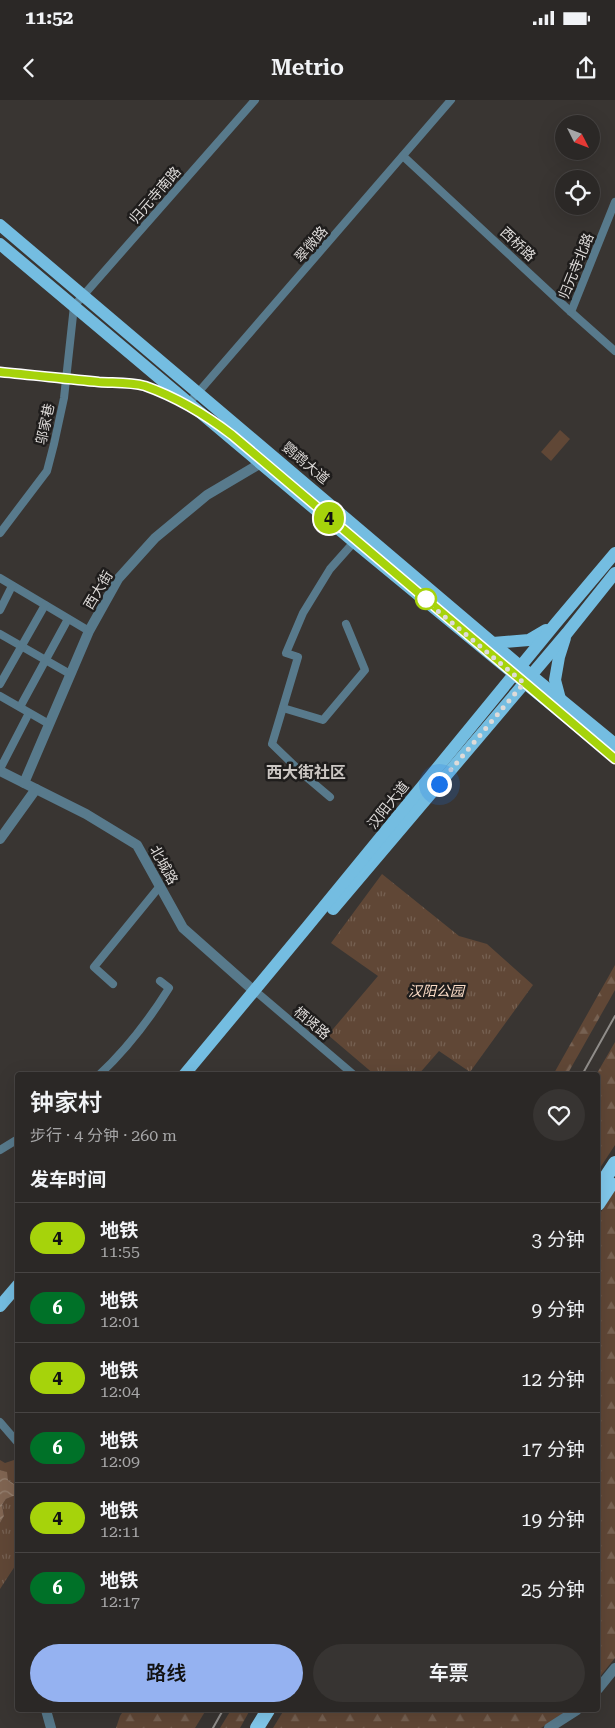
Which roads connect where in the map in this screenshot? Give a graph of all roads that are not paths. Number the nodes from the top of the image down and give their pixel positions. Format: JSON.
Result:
{"nodes":[{"id":1,"x":255,"y":100,"type":"edge"},
{"id":2,"x":451,"y":100,"type":"edge"},
{"id":3,"x":404,"y":156,"type":"junction"},
{"id":4,"x":615,"y":202,"type":"edge"},
{"id":5,"x":0,"y":225,"type":"edge"},
{"id":6,"x":0,"y":244,"type":"edge"},
{"id":7,"x":84,"y":295,"type":"junction"},
{"id":8,"x":74,"y":306,"type":"junction"},
{"id":9,"x":571,"y":312,"type":"junction"},
{"id":10,"x":615,"y":351,"type":"edge"},
{"id":11,"x":198,"y":392,"type":"junction"},
{"id":12,"x":189,"y":403,"type":"junction"},
{"id":13,"x":261,"y":463,"type":"junction"},
{"id":14,"x":0,"y":533,"type":"edge"},
{"id":15,"x":354,"y":542,"type":"junction"},
{"id":16,"x":615,"y":553,"type":"edge"},
{"id":17,"x":615,"y":573,"type":"edge"},
{"id":18,"x":0,"y":578,"type":"edge"},
{"id":19,"x":12,"y":586,"type":"junction"},
{"id":20,"x":45,"y":605,"type":"junction"},
{"id":21,"x":0,"y":610,"type":"edge"},
{"id":22,"x":68,"y":619,"type":"junction"},
{"id":23,"x":556,"y":623,"type":"junction"},
{"id":24,"x":346,"y":624,"type":"dead end"},
{"id":25,"x":88,"y":632,"type":"junction"},
{"id":26,"x":567,"y":633,"type":"junction"},
{"id":27,"x":0,"y":634,"type":"edge"},
{"id":28,"x":22,"y":646,"type":"junction"},
{"id":29,"x":489,"y":647,"type":"junction"},
{"id":30,"x":46,"y":660,"type":"junction"},
{"id":31,"x":517,"y":670,"type":"junction"},
{"id":32,"x":70,"y":674,"type":"junction"},
{"id":33,"x":528,"y":679,"type":"junction"},
{"id":34,"x":0,"y":684,"type":"edge"},
{"id":35,"x":1,"y":700,"type":"edge"},
{"id":36,"x":557,"y":702,"type":"junction"},
{"id":37,"x":20,"y":707,"type":"junction"},
{"id":38,"x":496,"y":707,"type":"junction"},
{"id":39,"x":283,"y":708,"type":"junction"},
{"id":40,"x":28,"y":713,"type":"junction"},
{"id":41,"x":49,"y":724,"type":"junction"},
{"id":42,"x":615,"y":744,"type":"edge"},
{"id":43,"x":615,"y":757,"type":"edge"},
{"id":44,"x":0,"y":770,"type":"edge"},
{"id":45,"x":24,"y":783,"type":"junction"},
{"id":46,"x":36,"y":788,"type":"junction"},
{"id":47,"x":330,"y":797,"type":"dead end"},
{"id":48,"x":0,"y":839,"type":"edge"},
{"id":49,"x":160,"y":886,"type":"junction"},
{"id":50,"x":160,"y":981,"type":"dead end"},
{"id":51,"x":113,"y":984,"type":"dead end"},
{"id":52,"x":257,"y":993,"type":"junction"},
{"id":53,"x":102,"y":1072,"type":"edge"},
{"id":54,"x":187,"y":1072,"type":"edge"},
{"id":55,"x":195,"y":1072,"type":"edge"},
{"id":56,"x":350,"y":1072,"type":"edge"},
{"id":57,"x":15,"y":1141,"type":"edge"},
{"id":58,"x":0,"y":1150,"type":"edge"},
{"id":59,"x":615,"y":1164,"type":"edge"},
{"id":60,"x":615,"y":1178,"type":"edge"},
{"id":61,"x":600,"y":1186,"type":"edge"},
{"id":62,"x":600,"y":1201,"type":"edge"},
{"id":63,"x":15,"y":1277,"type":"edge"},
{"id":64,"x":15,"y":1288,"type":"edge"},
{"id":65,"x":0,"y":1294,"type":"edge"},
{"id":66,"x":0,"y":1306,"type":"edge"},
{"id":67,"x":0,"y":1422,"type":"edge"},
{"id":68,"x":15,"y":1440,"type":"edge"},
{"id":69,"x":615,"y":1668,"type":"edge"},
{"id":70,"x":600,"y":1687,"type":"edge"},
{"id":71,"x":47,"y":1712,"type":"edge"},
{"id":72,"x":259,"y":1712,"type":"edge"},
{"id":73,"x":267,"y":1712,"type":"edge"},
{"id":74,"x":574,"y":1712,"type":"edge"},
{"id":75,"x":51,"y":1728,"type":"edge"},
{"id":76,"x":250,"y":1728,"type":"edge"},
{"id":77,"x":257,"y":1728,"type":"edge"},
{"id":78,"x":549,"y":1728,"type":"edge"}],
"edges":[{"from":1,"to":7,"type":"street","name":"归元寺南路"},
{"from":2,"to":3,"type":"street","name":"翠微路"},
{"from":3,"to":9,"type":"street","name":"西桥路"},
{"from":3,"to":11,"type":"street","name":"翠微路"},
{"from":4,"to":9,"type":"street","name":"归元寺北路"},
{"from":5,"to":7,"type":"main road","name":"鹦鹉大道"},
{"from":6,"to":8,"type":"main road","name":"鹦鹉大道"},
{"from":7,"to":8,"type":"street","name":"归元寺南路"},
{"from":7,"to":11,"type":"main road","name":"鹦鹉大道"},
{"from":8,"to":12,"type":"main road","name":"鹦鹉大道"},
{"from":8,"to":14,"type":"street","name":"邬家巷"},
{"from":9,"to":10,"type":"street","name":"西桥路"},
{"from":11,"to":12,"type":"street","name":"翠微路"},
{"from":11,"to":29,"type":"main road","name":"鹦鹉大道"},
{"from":12,"to":13,"type":"main road","name":"鹦鹉大道"},
{"from":13,"to":15,"type":"main road","name":"鹦鹉大道"},
{"from":13,"to":25,"type":"street","name":"西大街"},
{"from":15,"to":29,"type":"main road","name":"鹦鹉大道"},
{"from":15,"to":39,"type":"street"},
{"from":16,"to":23,"type":"main road","name":"汉阳大道"},
{"from":17,"to":26,"type":"main road","name":"汉阳大道"},
{"from":18,"to":19,"type":"street"},
{"from":19,"to":20,"type":"street"},
{"from":19,"to":21,"type":"street"},
{"from":20,"to":22,"type":"street"},
{"from":20,"to":28,"type":"street"},
{"from":22,"to":25,"type":"street"},
{"from":22,"to":30,"type":"street"},
{"from":23,"to":29,"type":"main road"},
{"from":23,"to":31,"type":"main road","name":"汉阳大道"},
{"from":24,"to":39,"type":"street"},
{"from":25,"to":32,"type":"street","name":"西大街"},
{"from":26,"to":33,"type":"main road","name":"汉阳大道"},
{"from":26,"to":36,"type":"main road"},
{"from":27,"to":28,"type":"street"},
{"from":28,"to":30,"type":"street"},
{"from":28,"to":34,"type":"street"},
{"from":29,"to":31,"type":"main road","name":"鹦鹉大道"},
{"from":29,"to":38,"type":"main road"},
{"from":30,"to":32,"type":"street"},
{"from":30,"to":37,"type":"street"},
{"from":31,"to":33,"type":"main road","name":"鹦鹉大道"},
{"from":31,"to":38,"type":"main road","name":"汉阳大道"},
{"from":32,"to":41,"type":"street","name":"西大街"},
{"from":33,"to":36,"type":"main road","name":"鹦鹉大道"},
{"from":33,"to":38,"type":"main road","name":"汉阳大道"},
{"from":35,"to":37,"type":"street"},
{"from":36,"to":38,"type":"main road"},
{"from":36,"to":42,"type":"main road","name":"鹦鹉大道"},
{"from":36,"to":43,"type":"main road","name":"鹦鹉大道"},
{"from":37,"to":40,"type":"street"},
{"from":38,"to":52,"type":"main road","name":"汉阳大道"},
{"from":39,"to":47,"type":"street"},
{"from":40,"to":41,"type":"street"},
{"from":40,"to":44,"type":"street"},
{"from":41,"to":45,"type":"street","name":"西大街"},
{"from":44,"to":45,"type":"street","name":"北城路"},
{"from":45,"to":46,"type":"street","name":"北城路"},
{"from":46,"to":48,"type":"street"},
{"from":46,"to":49,"type":"street","name":"北城路"},
{"from":49,"to":51,"type":"street"},
{"from":49,"to":52,"type":"street","name":"北城路"},
{"from":50,"to":53,"type":"street"},
{"from":52,"to":54,"type":"main road","name":"汉阳大道"},
{"from":52,"to":55,"type":"main road","name":"汉阳大道"},
{"from":52,"to":56,"type":"street","name":"栖贤路"},
{"from":57,"to":58,"type":"street"},
{"from":59,"to":61,"type":"highway"},
{"from":60,"to":62,"type":"highway"},
{"from":63,"to":65,"type":"main road"},
{"from":64,"to":66,"type":"main road"},
{"from":67,"to":68,"type":"street"},
{"from":69,"to":70,"type":"street"},
{"from":71,"to":75,"type":"street"},
{"from":72,"to":76,"type":"highway"},
{"from":73,"to":77,"type":"highway"},
{"from":74,"to":78,"type":"street"}]}
